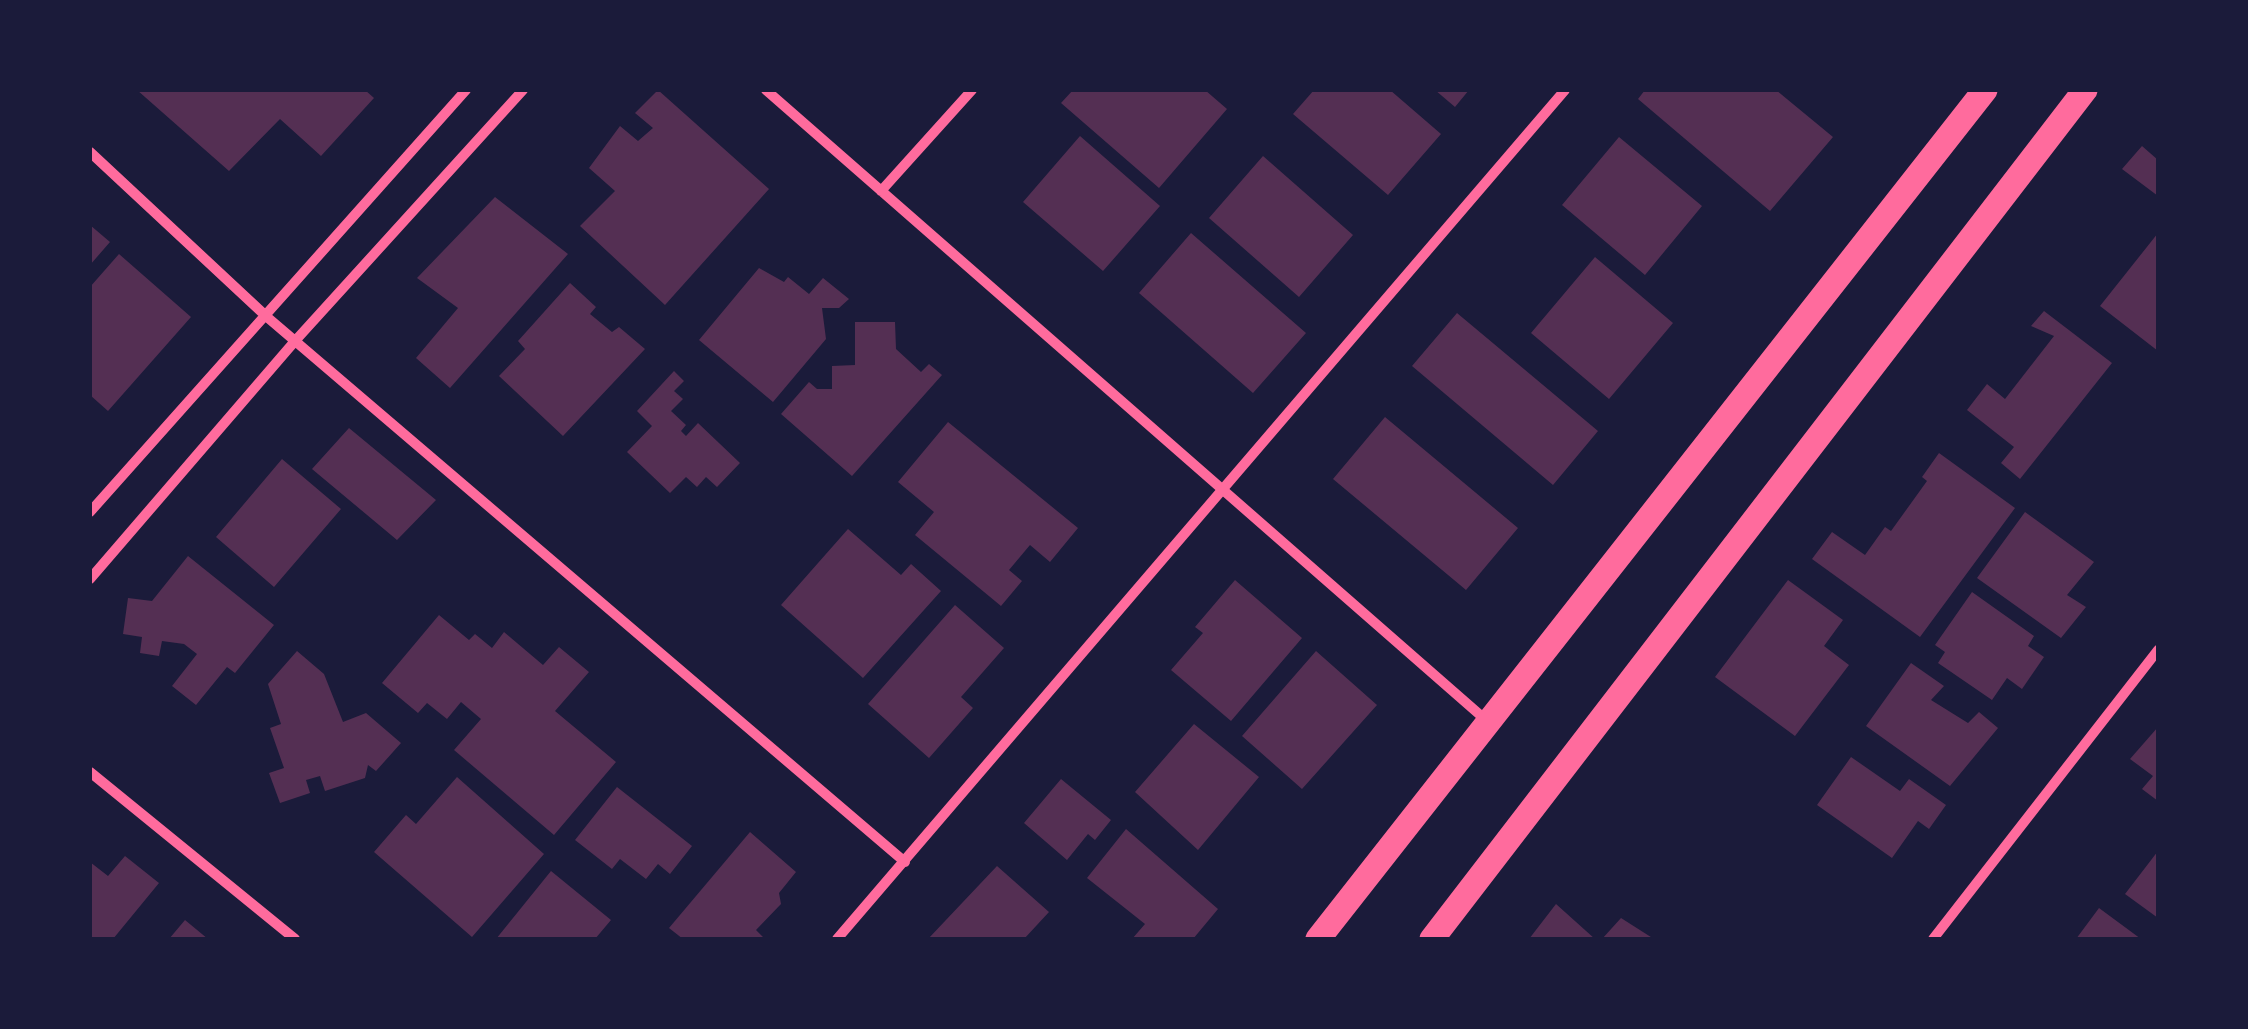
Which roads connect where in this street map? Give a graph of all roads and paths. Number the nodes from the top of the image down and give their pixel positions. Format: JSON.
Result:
{"nodes":[{"id":1,"x":466,"y":90,"type":"edge"},
{"id":2,"x":523,"y":90,"type":"edge"},
{"id":3,"x":766,"y":90,"type":"edge"},
{"id":4,"x":972,"y":90,"type":"edge"},
{"id":5,"x":1565,"y":90,"type":"edge"},
{"id":6,"x":1985,"y":90,"type":"edge"},
{"id":7,"x":2085,"y":90,"type":"edge"},
{"id":8,"x":90,"y":152,"type":"edge"},
{"id":9,"x":881,"y":191,"type":"junction"},
{"id":10,"x":267,"y":317,"type":"junction"},
{"id":11,"x":295,"y":340,"type":"junction"},
{"id":12,"x":1225,"y":490,"type":"junction"},
{"id":13,"x":90,"y":512,"type":"edge"},
{"id":14,"x":90,"y":579,"type":"edge"},
{"id":15,"x":2158,"y":650,"type":"edge"},
{"id":16,"x":1487,"y":721,"type":"junction"},
{"id":17,"x":90,"y":772,"type":"edge"},
{"id":18,"x":905,"y":862,"type":"junction"},
{"id":19,"x":296,"y":939,"type":"edge"},
{"id":20,"x":838,"y":939,"type":"edge"},
{"id":21,"x":1318,"y":939,"type":"edge"},
{"id":22,"x":1432,"y":939,"type":"edge"},
{"id":23,"x":1932,"y":939,"type":"edge"}],
"edges":[{"from":1,"to":10,"type":"street"},
{"from":2,"to":11,"type":"street"},
{"from":3,"to":9,"type":"street"},
{"from":4,"to":9,"type":"street"},
{"from":5,"to":12,"type":"street"},
{"from":6,"to":16,"type":"main road"},
{"from":7,"to":22,"type":"main road"},
{"from":8,"to":10,"type":"street"},
{"from":9,"to":12,"type":"street"},
{"from":10,"to":11,"type":"street"},
{"from":10,"to":13,"type":"street"},
{"from":11,"to":14,"type":"street"},
{"from":11,"to":18,"type":"street"},
{"from":12,"to":16,"type":"street"},
{"from":12,"to":18,"type":"street"},
{"from":15,"to":23,"type":"street"},
{"from":16,"to":21,"type":"main road"},
{"from":17,"to":19,"type":"street"},
{"from":18,"to":20,"type":"street"}]}
